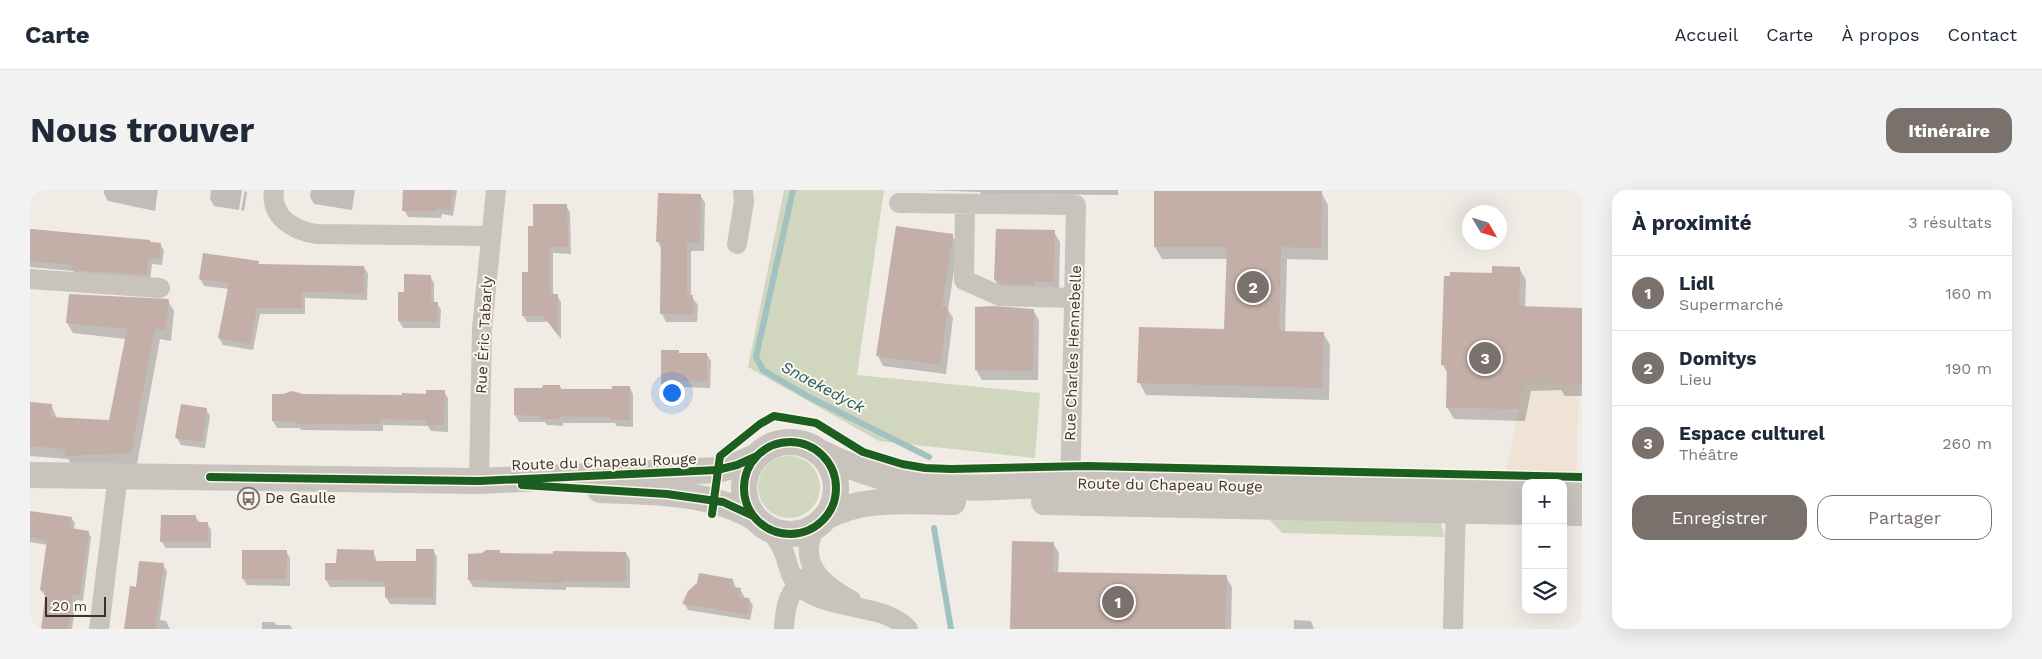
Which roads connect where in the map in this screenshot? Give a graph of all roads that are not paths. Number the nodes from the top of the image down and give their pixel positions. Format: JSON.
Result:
{"nodes":[{"id":1,"x":274,"y":190,"type":"edge"},
{"id":2,"x":496,"y":190,"type":"edge"},
{"id":3,"x":743,"y":190,"type":"edge"},
{"id":4,"x":899,"y":203,"type":"dead end"},
{"id":5,"x":965,"y":204,"type":"junction"},
{"id":6,"x":490,"y":236,"type":"junction"},
{"id":7,"x":737,"y":244,"type":"dead end"},
{"id":8,"x":30,"y":279,"type":"edge"},
{"id":9,"x":160,"y":288,"type":"dead end"},
{"id":10,"x":1074,"y":298,"type":"junction"},
{"id":11,"x":819,"y":452,"type":"junction"},
{"id":12,"x":757,"y":456,"type":"junction"},
{"id":13,"x":30,"y":475,"type":"edge"},
{"id":14,"x":118,"y":475,"type":"junction"},
{"id":15,"x":479,"y":481,"type":"junction"},
{"id":16,"x":1522,"y":492,"type":"edge"},
{"id":17,"x":1070,"y":493,"type":"junction"},
{"id":18,"x":1567,"y":493,"type":"edge"},
{"id":19,"x":1582,"y":494,"type":"edge"},
{"id":20,"x":1456,"y":500,"type":"junction"},
{"id":21,"x":1522,"y":511,"type":"edge"},
{"id":22,"x":1567,"y":512,"type":"edge"},
{"id":23,"x":1582,"y":513,"type":"edge"},
{"id":24,"x":821,"y":522,"type":"junction"},
{"id":25,"x":762,"y":523,"type":"junction"},
{"id":26,"x":815,"y":572,"type":"junction"},
{"id":27,"x":798,"y":584,"type":"junction"},
{"id":28,"x":870,"y":611,"type":"junction"},
{"id":29,"x":99,"y":629,"type":"edge"},
{"id":30,"x":784,"y":629,"type":"edge"},
{"id":31,"x":908,"y":629,"type":"edge"},
{"id":32,"x":1453,"y":629,"type":"edge"}],
"edges":[{"from":1,"to":6,"type":"street"},
{"from":2,"to":6,"type":"street","name":"Rue Éric Tabarly"},
{"from":3,"to":7,"type":"street"},
{"from":4,"to":5,"type":"street"},
{"from":5,"to":10,"type":"street"},
{"from":5,"to":10,"type":"street","name":"Rue Charles Hennebelle"},
{"from":6,"to":15,"type":"street","name":"Rue Éric Tabarly"},
{"from":8,"to":9,"type":"street"},
{"from":10,"to":17,"type":"street","name":"Rue Charles Hennebelle"},
{"from":11,"to":12,"type":"street"},
{"from":11,"to":17,"type":"street","name":"Route du Chapeau Rouge"},
{"from":11,"to":24,"type":"street"},
{"from":12,"to":15,"type":"street","name":"Route du Chapeau Rouge"},
{"from":12,"to":25,"type":"street"},
{"from":13,"to":14,"type":"street","name":"Route du Chapeau Rouge"},
{"from":14,"to":15,"type":"street","name":"Route du Chapeau Rouge"},
{"from":14,"to":29,"type":"street"},
{"from":15,"to":25,"type":"street","name":"Route du Chapeau Rouge"},
{"from":16,"to":20,"type":"street","name":"Route du Chapeau Rouge"},
{"from":17,"to":20,"type":"street","name":"Route du Chapeau Rouge"},
{"from":17,"to":24,"type":"street","name":"Route du Chapeau Rouge"},
{"from":18,"to":19,"type":"street"},
{"from":20,"to":21,"type":"street","name":"Route du Chapeau Rouge"},
{"from":20,"to":32,"type":"street"},
{"from":22,"to":23,"type":"street"},
{"from":24,"to":25,"type":"street"},
{"from":24,"to":26,"type":"street"},
{"from":25,"to":27,"type":"street"},
{"from":26,"to":27,"type":"street"},
{"from":26,"to":28,"type":"street"},
{"from":27,"to":28,"type":"street"},
{"from":27,"to":30,"type":"street"},
{"from":28,"to":31,"type":"street"}]}
